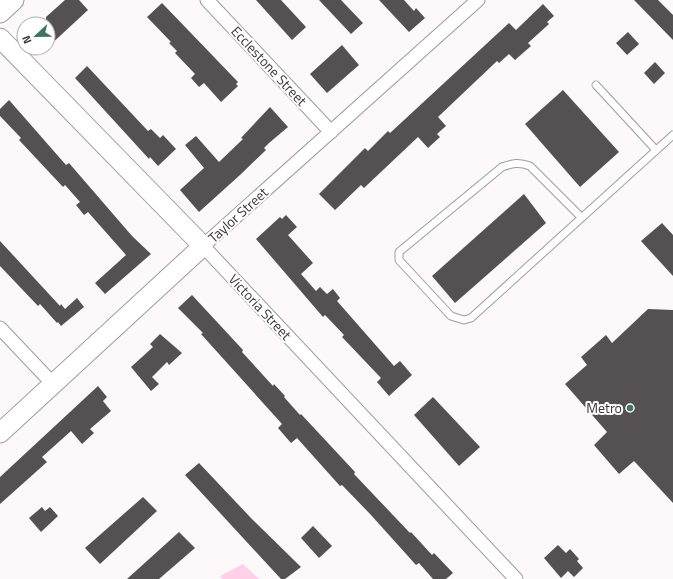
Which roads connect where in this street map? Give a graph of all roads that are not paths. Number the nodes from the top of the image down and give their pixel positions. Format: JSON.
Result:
{"nodes":[{"id":1,"x":14,"y":0,"type":"edge"},
{"id":2,"x":207,"y":0,"type":"edge"},
{"id":3,"x":469,"y":3,"type":"edge"},
{"id":4,"x":0,"y":13,"type":"edge"},
{"id":5,"x":0,"y":38,"type":"edge"},
{"id":6,"x":596,"y":85,"type":"dead end"},
{"id":7,"x":331,"y":132,"type":"junction"},
{"id":8,"x":673,"y":135,"type":"edge"},
{"id":9,"x":656,"y":150,"type":"junction"},
{"id":10,"x":581,"y":218,"type":"junction"},
{"id":11,"x":203,"y":246,"type":"junction"},
{"id":12,"x":0,"y":328,"type":"edge"},
{"id":13,"x":53,"y":384,"type":"junction"},
{"id":14,"x":0,"y":433,"type":"edge"},
{"id":15,"x":516,"y":579,"type":"edge"}],
"edges":[{"from":1,"to":4,"type":"street"},
{"from":2,"to":7,"type":"street","name":"Ecclestone Street"},
{"from":3,"to":7,"type":"street","name":"Taylor Street"},
{"from":5,"to":11,"type":"street","name":"Victoria Street"},
{"from":6,"to":9,"type":"lane"},
{"from":7,"to":11,"type":"street","name":"Taylor Street"},
{"from":8,"to":9,"type":"lane"},
{"from":9,"to":10,"type":"lane"},
{"from":10,"to":10,"type":"lane"},
{"from":11,"to":13,"type":"street","name":"Taylor Street"},
{"from":11,"to":15,"type":"street","name":"Victoria Street"},
{"from":12,"to":13,"type":"street"},
{"from":13,"to":14,"type":"street","name":"Taylor Street"}]}
